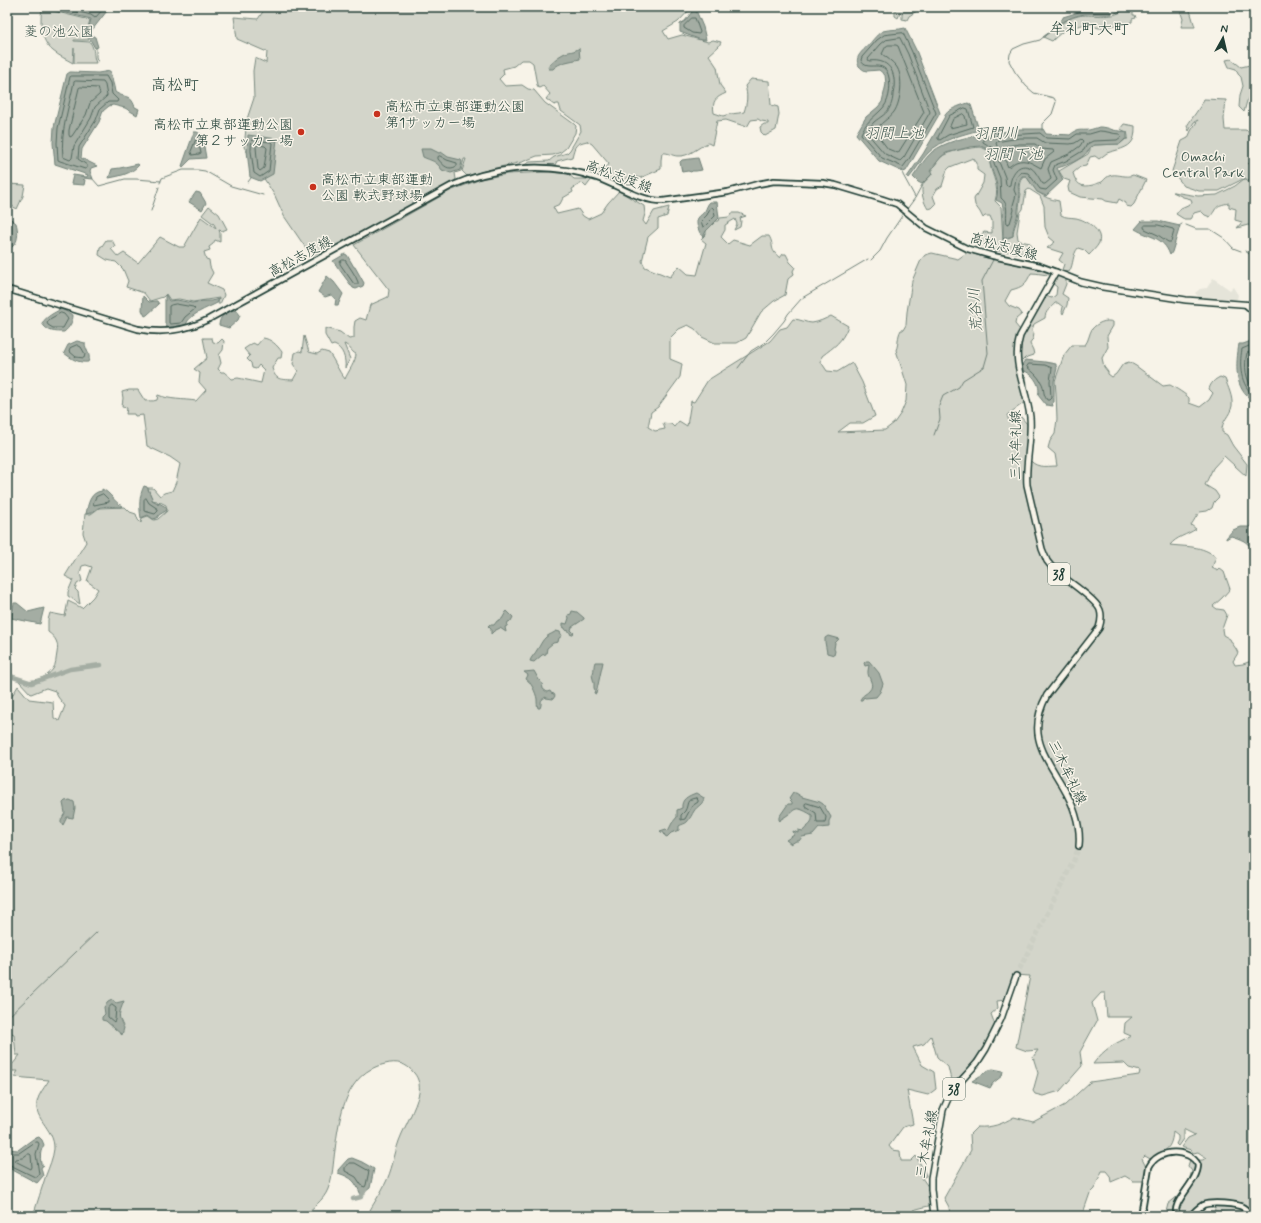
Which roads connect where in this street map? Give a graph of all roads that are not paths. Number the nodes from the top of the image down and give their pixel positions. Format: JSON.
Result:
{"nodes":[{"id":1,"x":1056,"y":272,"type":"junction"},
{"id":2,"x":7,"y":289,"type":"edge"},
{"id":3,"x":1246,"y":305,"type":"junction"},
{"id":4,"x":1254,"y":305,"type":"edge"},
{"id":5,"x":1254,"y":312,"type":"edge"},
{"id":6,"x":1079,"y":846,"type":"tunnel mouth"},
{"id":7,"x":1016,"y":976,"type":"tunnel mouth"},
{"id":8,"x":934,"y":1216,"type":"edge"},
{"id":9,"x":1141,"y":1216,"type":"edge"},
{"id":10,"x":1177,"y":1216,"type":"edge"},
{"id":11,"x":1191,"y":1216,"type":"edge"},
{"id":12,"x":1248,"y":1216,"type":"edge"}],
"edges":[{"from":1,"to":2,"type":"main road","name":"高松志度線"},
{"from":1,"to":3,"type":"main road"},
{"from":1,"to":6,"type":"main road","name":"三木牟礼線","number":"38"},
{"from":3,"to":4,"type":"main road"},
{"from":3,"to":5,"type":"main road"},
{"from":7,"to":8,"type":"main road","name":"三木牟礼線","number":"38"},
{"from":9,"to":10,"type":"main road"},
{"from":11,"to":12,"type":"main road"}]}
